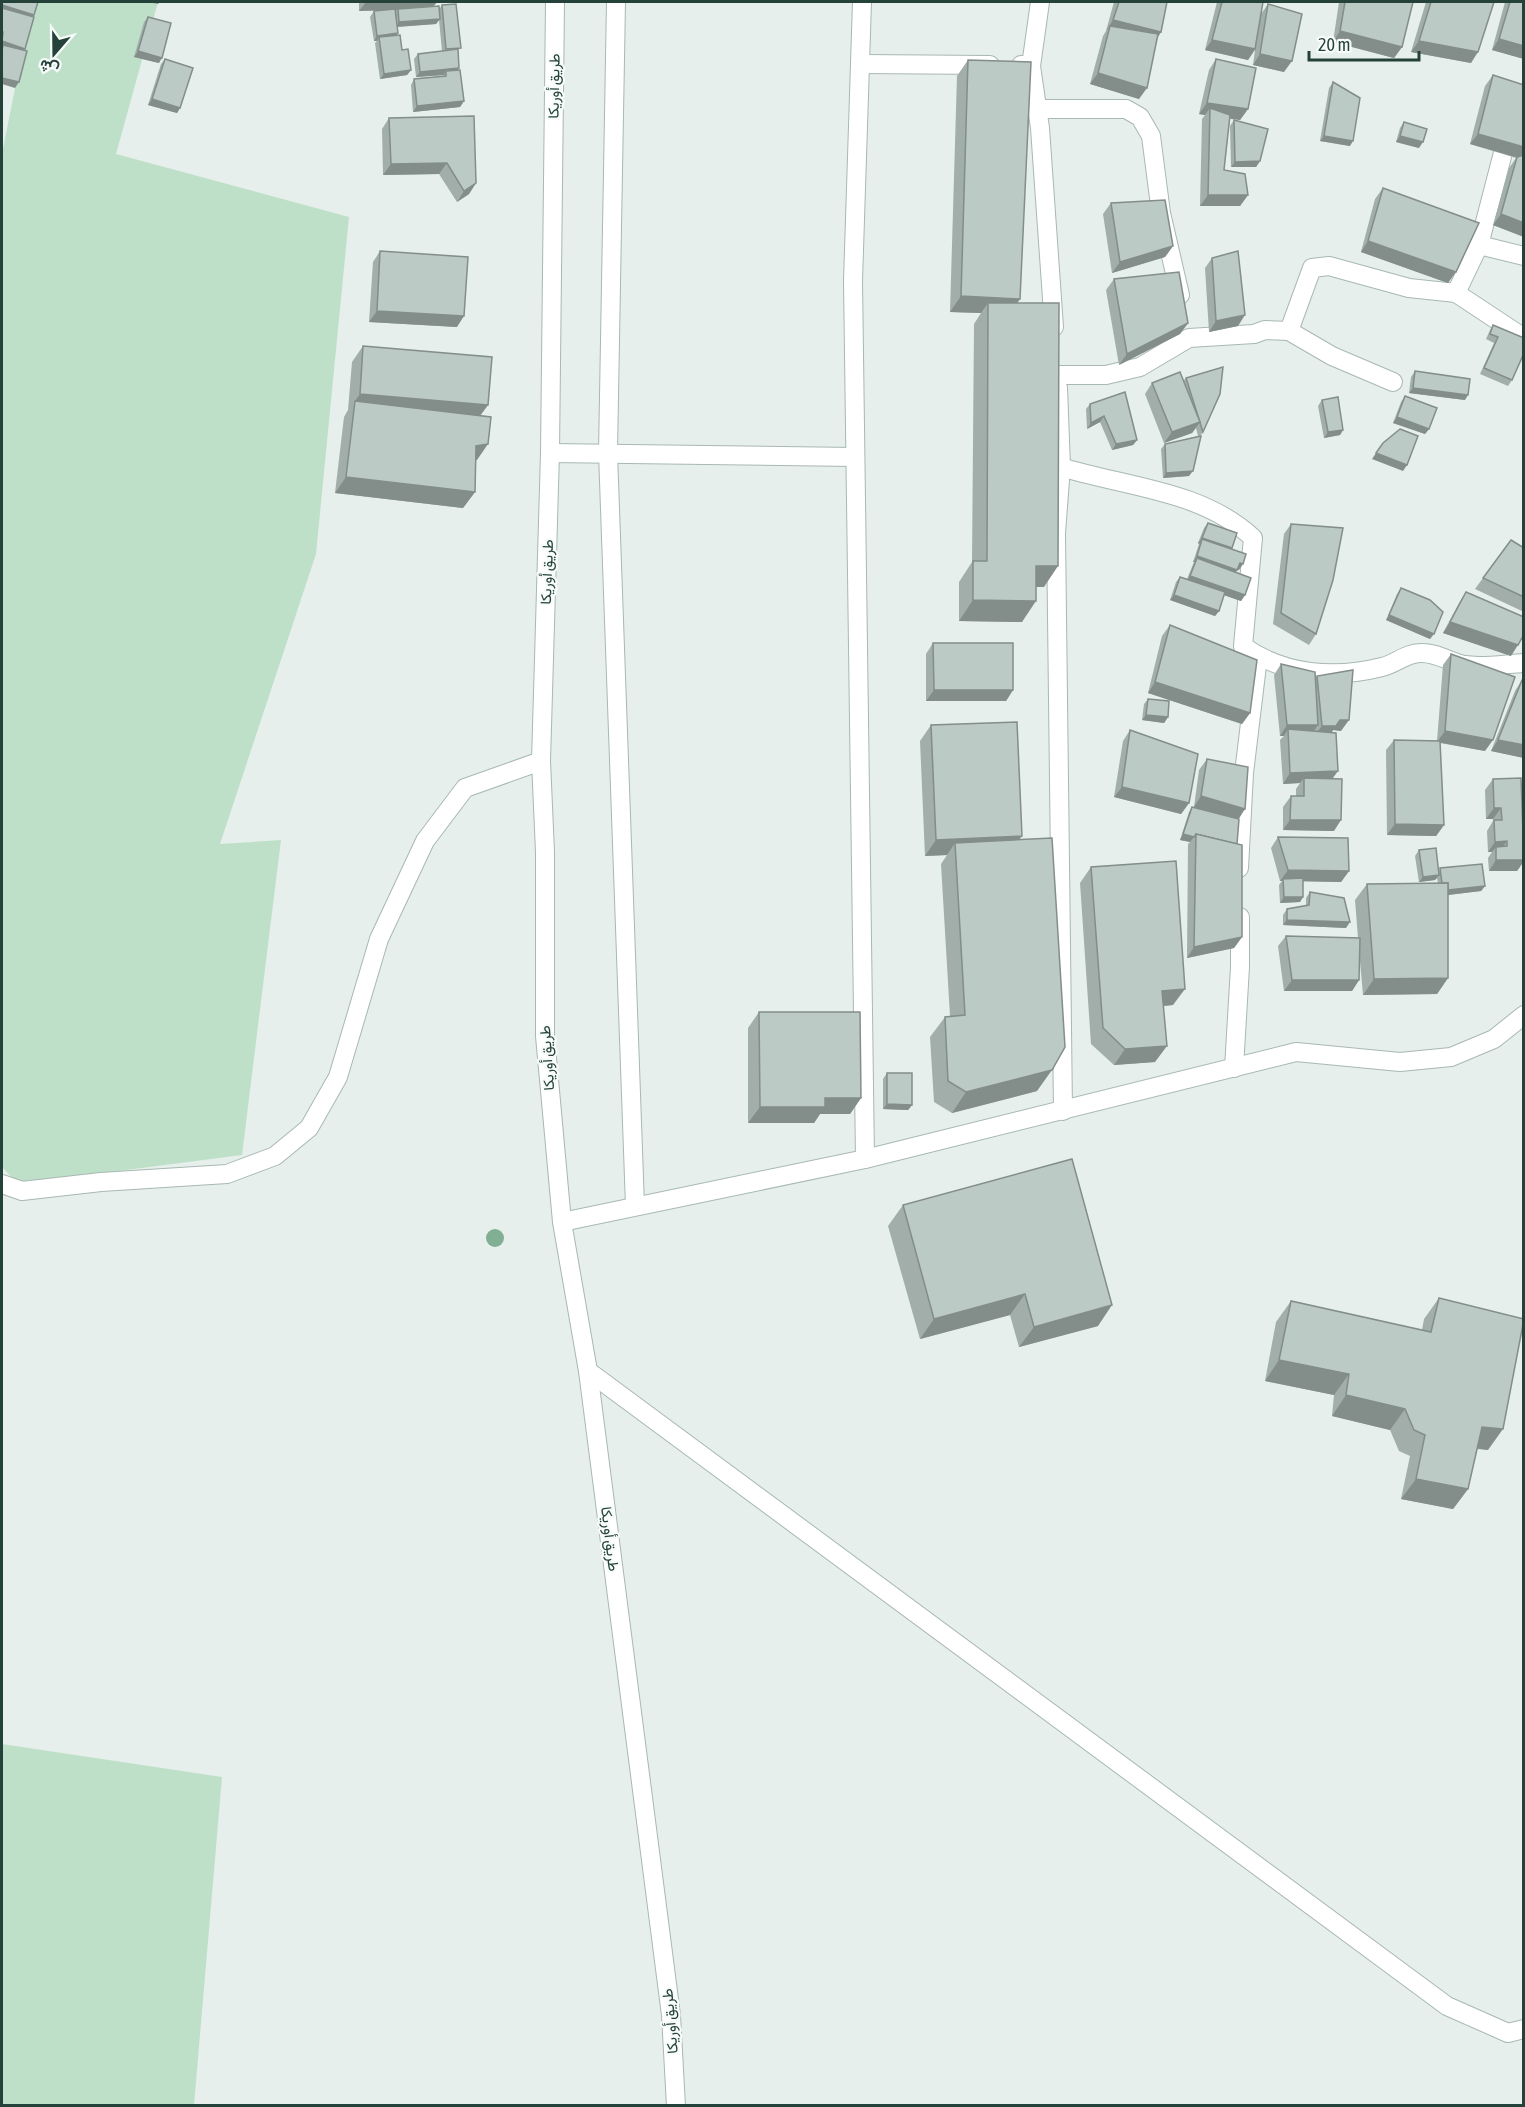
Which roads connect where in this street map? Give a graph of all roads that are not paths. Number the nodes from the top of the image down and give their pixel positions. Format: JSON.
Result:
{"nodes":[{"id":1,"x":555,"y":2,"type":"edge"},
{"id":2,"x":616,"y":2,"type":"edge"},
{"id":3,"x":862,"y":2,"type":"edge"},
{"id":4,"x":1040,"y":2,"type":"edge"},
{"id":5,"x":860,"y":64,"type":"junction"},
{"id":6,"x":1031,"y":66,"type":"junction"},
{"id":7,"x":1037,"y":109,"type":"junction"},
{"id":8,"x":1524,"y":125,"type":"edge"},
{"id":9,"x":1479,"y":245,"type":"junction"},
{"id":10,"x":1524,"y":256,"type":"edge"},
{"id":11,"x":1456,"y":294,"type":"junction"},
{"id":12,"x":1289,"y":331,"type":"junction"},
{"id":13,"x":1189,"y":338,"type":"junction"},
{"id":14,"x":1524,"y":338,"type":"edge"},
{"id":15,"x":1055,"y":339,"type":"edge"},
{"id":16,"x":1393,"y":382,"type":"dead end"},
{"id":17,"x":550,"y":453,"type":"junction"},
{"id":18,"x":608,"y":453,"type":"junction"},
{"id":19,"x":855,"y":457,"type":"junction"},
{"id":20,"x":1061,"y":467,"type":"junction"},
{"id":21,"x":1258,"y":657,"type":"junction"},
{"id":22,"x":1524,"y":663,"type":"edge"},
{"id":23,"x":542,"y":761,"type":"junction"},
{"id":24,"x":1524,"y":1015,"type":"edge"},
{"id":25,"x":1234,"y":1068,"type":"junction"},
{"id":26,"x":1063,"y":1111,"type":"junction"},
{"id":27,"x":865,"y":1160,"type":"junction"},
{"id":28,"x":2,"y":1184,"type":"edge"},
{"id":29,"x":634,"y":1206,"type":"junction"},
{"id":30,"x":562,"y":1222,"type":"junction"},
{"id":31,"x":588,"y":1371,"type":"junction"},
{"id":32,"x":1524,"y":2029,"type":"edge"},
{"id":33,"x":676,"y":2106,"type":"edge"}],
"edges":[{"from":1,"to":17,"type":"street","name":"طريق أوريكا"},
{"from":2,"to":18,"type":"street"},
{"from":3,"to":5,"type":"street"},
{"from":4,"to":6,"type":"street"},
{"from":5,"to":6,"type":"street"},
{"from":5,"to":19,"type":"street"},
{"from":6,"to":7,"type":"street"},
{"from":7,"to":13,"type":"street"},
{"from":7,"to":15,"type":"street"},
{"from":8,"to":9,"type":"street"},
{"from":9,"to":10,"type":"street"},
{"from":9,"to":11,"type":"street"},
{"from":11,"to":12,"type":"street"},
{"from":11,"to":14,"type":"street"},
{"from":12,"to":13,"type":"street"},
{"from":12,"to":16,"type":"street"},
{"from":13,"to":20,"type":"street"},
{"from":17,"to":18,"type":"street"},
{"from":17,"to":23,"type":"street","name":"طريق أوريكا"},
{"from":18,"to":19,"type":"street"},
{"from":18,"to":29,"type":"street"},
{"from":19,"to":27,"type":"street"},
{"from":20,"to":21,"type":"street"},
{"from":20,"to":26,"type":"street"},
{"from":21,"to":22,"type":"street"},
{"from":21,"to":25,"type":"street"},
{"from":23,"to":28,"type":"street"},
{"from":23,"to":30,"type":"street","name":"طريق أوريكا"},
{"from":24,"to":25,"type":"street"},
{"from":25,"to":26,"type":"street"},
{"from":26,"to":27,"type":"street"},
{"from":27,"to":29,"type":"street"},
{"from":29,"to":30,"type":"street"},
{"from":30,"to":31,"type":"street","name":"طريق أوريكا"},
{"from":31,"to":32,"type":"street"},
{"from":31,"to":33,"type":"street","name":"طريق أوريكا"}]}
